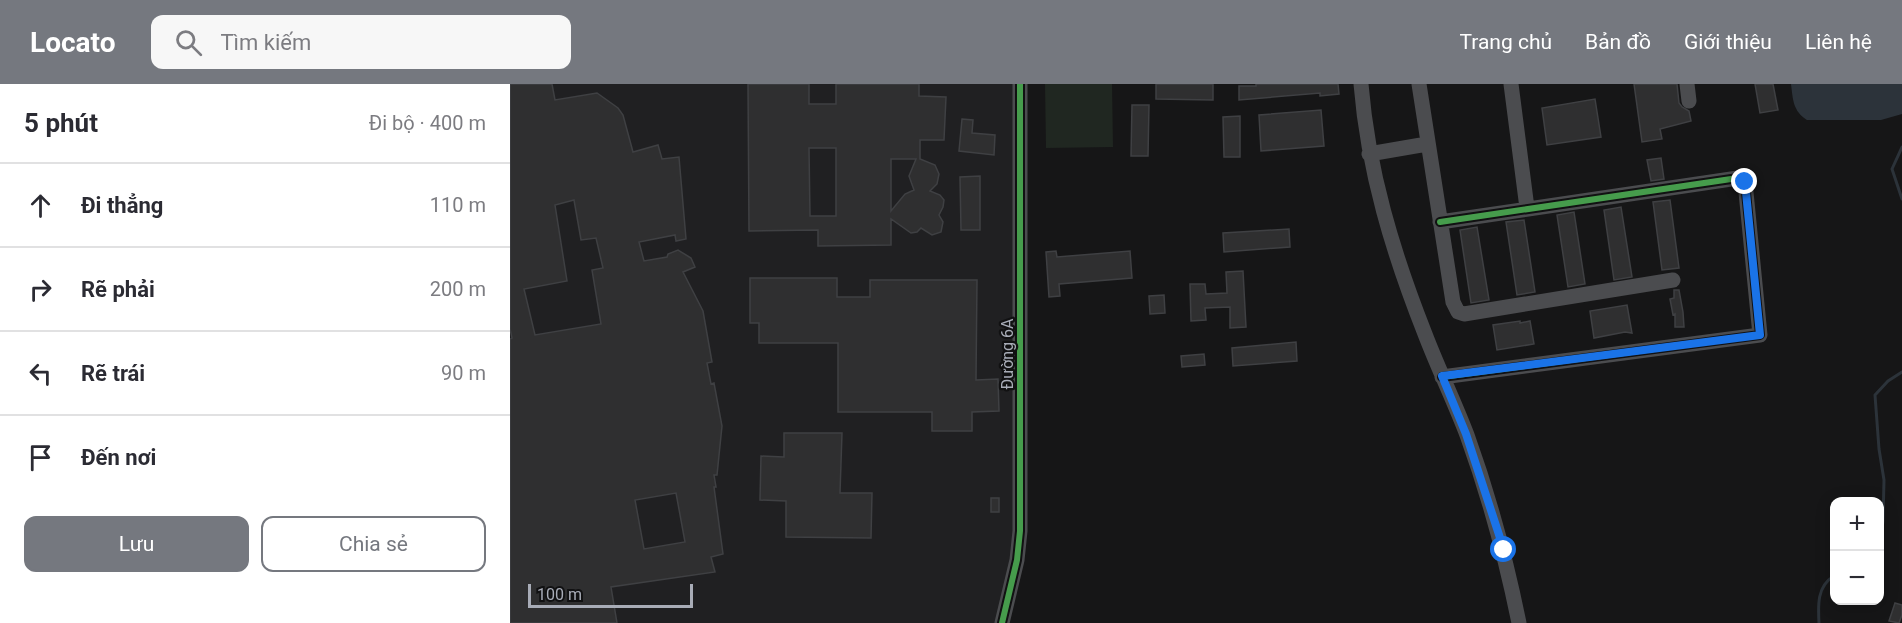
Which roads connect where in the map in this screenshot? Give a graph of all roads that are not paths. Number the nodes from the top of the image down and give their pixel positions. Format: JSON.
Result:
{"nodes":[{"id":1,"x":1020,"y":84,"type":"edge"},
{"id":2,"x":1361,"y":84,"type":"edge"},
{"id":3,"x":1419,"y":84,"type":"edge"},
{"id":4,"x":1511,"y":84,"type":"edge"},
{"id":5,"x":1427,"y":144,"type":"junction"},
{"id":6,"x":1369,"y":154,"type":"junction"},
{"id":7,"x":1527,"y":208,"type":"junction"},
{"id":8,"x":1440,"y":222,"type":"junction"},
{"id":9,"x":1673,"y":280,"type":"dead end"},
{"id":10,"x":1442,"y":376,"type":"junction"},
{"id":11,"x":1002,"y":623,"type":"edge"},
{"id":12,"x":1519,"y":623,"type":"edge"}],
"edges":[{"from":1,"to":11,"type":"street","name":"Đường 6A"},
{"from":2,"to":6,"type":"street"},
{"from":3,"to":5,"type":"street"},
{"from":4,"to":7,"type":"street"},
{"from":5,"to":6,"type":"street"},
{"from":5,"to":8,"type":"street"},
{"from":6,"to":10,"type":"street"},
{"from":7,"to":8,"type":"street"},
{"from":7,"to":10,"type":"street"},
{"from":8,"to":9,"type":"street"},
{"from":10,"to":12,"type":"street"}]}
